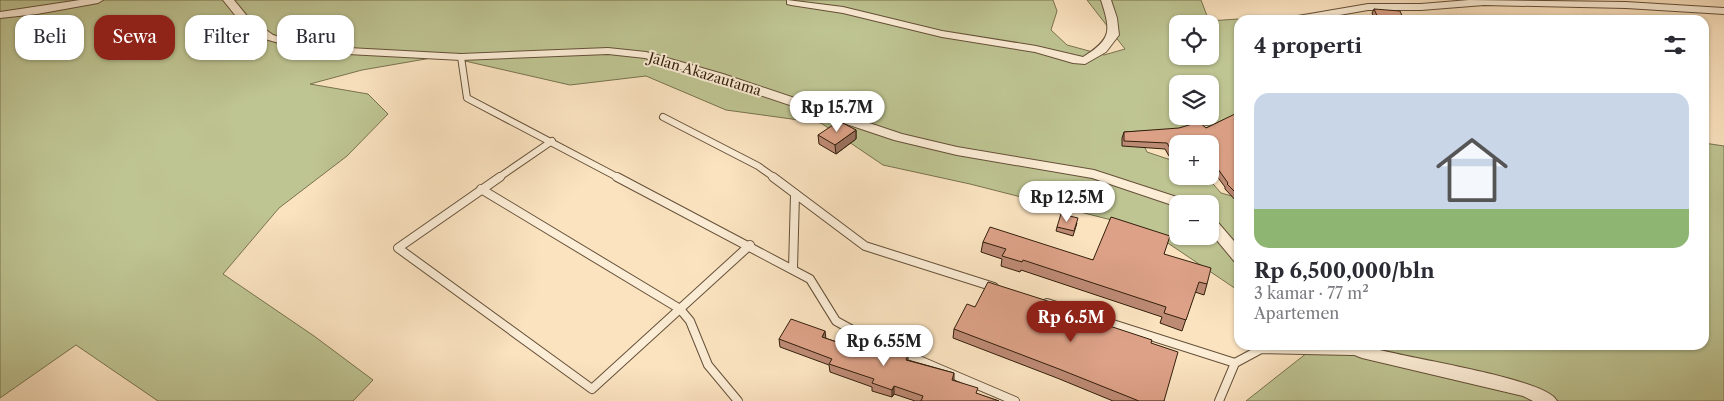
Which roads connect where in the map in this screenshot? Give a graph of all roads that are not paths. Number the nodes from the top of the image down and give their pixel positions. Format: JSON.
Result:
{"nodes":[{"id":1,"x":98,"y":0,"type":"edge"},
{"id":2,"x":228,"y":0,"type":"edge"},
{"id":3,"x":1106,"y":0,"type":"edge"},
{"id":4,"x":791,"y":2,"type":"dead end"},
{"id":5,"x":1347,"y":9,"type":"joint"},
{"id":6,"x":1724,"y":11,"type":"edge"},
{"id":7,"x":0,"y":15,"type":"edge"},
{"id":8,"x":1317,"y":15,"type":"edge"},
{"id":9,"x":461,"y":57,"type":"junction"},
{"id":10,"x":663,"y":117,"type":"dead end"},
{"id":11,"x":552,"y":141,"type":"junction"},
{"id":12,"x":481,"y":189,"type":"junction"},
{"id":13,"x":795,"y":194,"type":"junction"},
{"id":14,"x":1169,"y":199,"type":"edge"},
{"id":15,"x":1219,"y":233,"type":"edge"},
{"id":16,"x":750,"y":245,"type":"junction"},
{"id":17,"x":1234,"y":251,"type":"edge"},
{"id":18,"x":793,"y":269,"type":"junction"},
{"id":19,"x":998,"y":288,"type":"edge"},
{"id":20,"x":1036,"y":300,"type":"edge"},
{"id":21,"x":680,"y":309,"type":"junction"},
{"id":22,"x":1259,"y":350,"type":"edge"},
{"id":23,"x":1295,"y":350,"type":"edge"},
{"id":24,"x":1357,"y":350,"type":"edge"},
{"id":25,"x":1362,"y":352,"type":"junction"},
{"id":26,"x":1235,"y":362,"type":"junction"},
{"id":27,"x":738,"y":401,"type":"edge"},
{"id":28,"x":1015,"y":401,"type":"edge"},
{"id":29,"x":1219,"y":401,"type":"edge"},
{"id":30,"x":1549,"y":401,"type":"edge"}],
"edges":[{"from":1,"to":7,"type":"street"},
{"from":2,"to":9,"type":"street","name":"Jalan Akazautama"},
{"from":3,"to":4,"type":"street"},
{"from":5,"to":6,"type":"street"},
{"from":5,"to":8,"type":"street"},
{"from":9,"to":11,"type":"lane"},
{"from":9,"to":14,"type":"street","name":"Jalan Akazautama"},
{"from":10,"to":13,"type":"lane"},
{"from":11,"to":12,"type":"lane"},
{"from":11,"to":16,"type":"lane"},
{"from":12,"to":21,"type":"lane"},
{"from":12,"to":21,"type":"lane"},
{"from":13,"to":18,"type":"lane"},
{"from":13,"to":19,"type":"lane"},
{"from":15,"to":17,"type":"street"},
{"from":16,"to":18,"type":"lane"},
{"from":16,"to":21,"type":"lane"},
{"from":18,"to":28,"type":"lane"},
{"from":20,"to":26,"type":"lane"},
{"from":21,"to":27,"type":"lane"},
{"from":22,"to":26,"type":"lane"},
{"from":23,"to":25,"type":"lane"},
{"from":24,"to":25,"type":"street"},
{"from":25,"to":30,"type":"street"},
{"from":26,"to":29,"type":"lane"}]}
